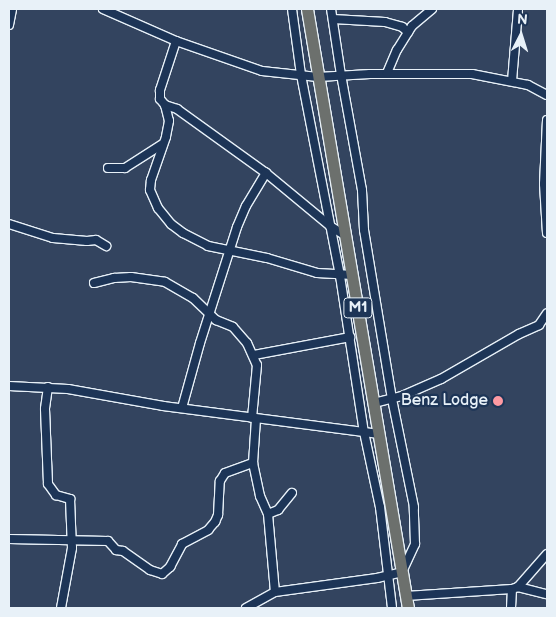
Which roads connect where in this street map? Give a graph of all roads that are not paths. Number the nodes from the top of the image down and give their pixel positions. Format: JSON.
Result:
{"nodes":[{"id":1,"x":12,"y":9,"type":"edge"},
{"id":2,"x":103,"y":9,"type":"edge"},
{"id":3,"x":126,"y":9,"type":"edge"},
{"id":4,"x":292,"y":9,"type":"edge"},
{"id":5,"x":307,"y":9,"type":"edge"},
{"id":6,"x":331,"y":9,"type":"edge"},
{"id":7,"x":432,"y":9,"type":"edge"},
{"id":8,"x":518,"y":9,"type":"edge"},
{"id":9,"x":124,"y":17,"type":"junction"},
{"id":10,"x":333,"y":20,"type":"junction"},
{"id":11,"x":9,"y":25,"type":"edge"},
{"id":12,"x":408,"y":32,"type":"junction"},
{"id":13,"x":176,"y":41,"type":"junction"},
{"id":14,"x":387,"y":74,"type":"junction"},
{"id":15,"x":301,"y":75,"type":"junction"},
{"id":16,"x":340,"y":75,"type":"junction"},
{"id":17,"x":318,"y":77,"type":"junction"},
{"id":18,"x":512,"y":81,"type":"junction"},
{"id":19,"x":547,"y":96,"type":"edge"},
{"id":20,"x":165,"y":106,"type":"junction"},
{"id":21,"x":547,"y":120,"type":"edge"},
{"id":22,"x":162,"y":143,"type":"junction"},
{"id":23,"x":108,"y":168,"type":"dead end"},
{"id":24,"x":266,"y":173,"type":"junction"},
{"id":25,"x":9,"y":224,"type":"edge"},
{"id":26,"x":330,"y":226,"type":"junction"},
{"id":27,"x":547,"y":233,"type":"edge"},
{"id":28,"x":346,"y":236,"type":"junction"},
{"id":29,"x":106,"y":246,"type":"dead end"},
{"id":30,"x":229,"y":251,"type":"junction"},
{"id":31,"x":353,"y":275,"type":"junction"},
{"id":32,"x":340,"y":276,"type":"junction"},
{"id":33,"x":94,"y":283,"type":"dead end"},
{"id":34,"x":547,"y":313,"type":"edge"},
{"id":35,"x":209,"y":314,"type":"junction"},
{"id":36,"x":543,"y":324,"type":"edge"},
{"id":37,"x":350,"y":337,"type":"junction"},
{"id":38,"x":254,"y":355,"type":"junction"},
{"id":39,"x":9,"y":386,"type":"edge"},
{"id":40,"x":48,"y":387,"type":"junction"},
{"id":41,"x":392,"y":398,"type":"junction"},
{"id":42,"x":374,"y":403,"type":"junction"},
{"id":43,"x":182,"y":408,"type":"junction"},
{"id":44,"x":254,"y":418,"type":"junction"},
{"id":45,"x":364,"y":432,"type":"junction"},
{"id":46,"x":379,"y":434,"type":"junction"},
{"id":47,"x":253,"y":462,"type":"junction"},
{"id":48,"x":292,"y":493,"type":"dead end"},
{"id":49,"x":268,"y":514,"type":"junction"},
{"id":50,"x":9,"y":539,"type":"edge"},
{"id":51,"x":72,"y":539,"type":"junction"},
{"id":52,"x":547,"y":554,"type":"edge"},
{"id":53,"x":402,"y":572,"type":"junction"},
{"id":54,"x":388,"y":576,"type":"junction"},
{"id":55,"x":515,"y":588,"type":"junction"},
{"id":56,"x":275,"y":592,"type":"junction"},
{"id":57,"x":547,"y":594,"type":"edge"},
{"id":58,"x":406,"y":596,"type":"junction"},
{"id":59,"x":61,"y":608,"type":"edge"},
{"id":60,"x":246,"y":608,"type":"edge"},
{"id":61,"x":392,"y":608,"type":"edge"},
{"id":62,"x":408,"y":608,"type":"edge"},
{"id":63,"x":511,"y":608,"type":"edge"}],
"edges":[{"from":1,"to":11,"type":"street"},
{"from":2,"to":9,"type":"street"},
{"from":3,"to":9,"type":"street"},
{"from":4,"to":15,"type":"street"},
{"from":5,"to":17,"type":"highway","number":"M1"},
{"from":6,"to":10,"type":"street"},
{"from":7,"to":12,"type":"street"},
{"from":8,"to":18,"type":"street"},
{"from":9,"to":13,"type":"street"},
{"from":10,"to":12,"type":"street"},
{"from":10,"to":16,"type":"street"},
{"from":12,"to":14,"type":"street"},
{"from":13,"to":15,"type":"street"},
{"from":13,"to":20,"type":"street"},
{"from":14,"to":16,"type":"street"},
{"from":14,"to":18,"type":"street"},
{"from":15,"to":17,"type":"street"},
{"from":15,"to":26,"type":"street"},
{"from":16,"to":17,"type":"street"},
{"from":16,"to":41,"type":"street"},
{"from":17,"to":28,"type":"highway","number":"M1"},
{"from":18,"to":19,"type":"street"},
{"from":20,"to":22,"type":"street"},
{"from":20,"to":24,"type":"street"},
{"from":21,"to":27,"type":"street"},
{"from":22,"to":23,"type":"street"},
{"from":22,"to":30,"type":"street"},
{"from":24,"to":26,"type":"street"},
{"from":24,"to":30,"type":"street"},
{"from":25,"to":29,"type":"street"},
{"from":26,"to":28,"type":"street"},
{"from":26,"to":32,"type":"street"},
{"from":28,"to":31,"type":"highway","number":"M1"},
{"from":30,"to":32,"type":"street"},
{"from":30,"to":35,"type":"street"},
{"from":31,"to":32,"type":"street"},
{"from":31,"to":42,"type":"highway","number":"M1"},
{"from":32,"to":37,"type":"street"},
{"from":33,"to":35,"type":"street"},
{"from":34,"to":36,"type":"street"},
{"from":35,"to":38,"type":"street"},
{"from":35,"to":43,"type":"street"},
{"from":36,"to":41,"type":"street"},
{"from":37,"to":38,"type":"street"},
{"from":37,"to":45,"type":"street"},
{"from":38,"to":44,"type":"street"},
{"from":39,"to":40,"type":"street"},
{"from":40,"to":43,"type":"street"},
{"from":40,"to":51,"type":"street"},
{"from":41,"to":42,"type":"street"},
{"from":41,"to":53,"type":"street"},
{"from":42,"to":46,"type":"highway","number":"M1"},
{"from":43,"to":44,"type":"street"},
{"from":44,"to":45,"type":"street"},
{"from":44,"to":47,"type":"street"},
{"from":45,"to":46,"type":"street"},
{"from":45,"to":54,"type":"street"},
{"from":46,"to":53,"type":"highway","number":"M1"},
{"from":47,"to":49,"type":"street"},
{"from":47,"to":51,"type":"street"},
{"from":48,"to":49,"type":"street"},
{"from":49,"to":56,"type":"street"},
{"from":50,"to":51,"type":"street"},
{"from":51,"to":59,"type":"street"},
{"from":52,"to":55,"type":"street"},
{"from":53,"to":54,"type":"street"},
{"from":53,"to":58,"type":"highway","number":"M1"},
{"from":54,"to":56,"type":"street"},
{"from":54,"to":61,"type":"street"},
{"from":55,"to":57,"type":"street"},
{"from":55,"to":58,"type":"street"},
{"from":55,"to":63,"type":"street"},
{"from":56,"to":60,"type":"street"},
{"from":58,"to":62,"type":"highway","number":"M1"}]}
